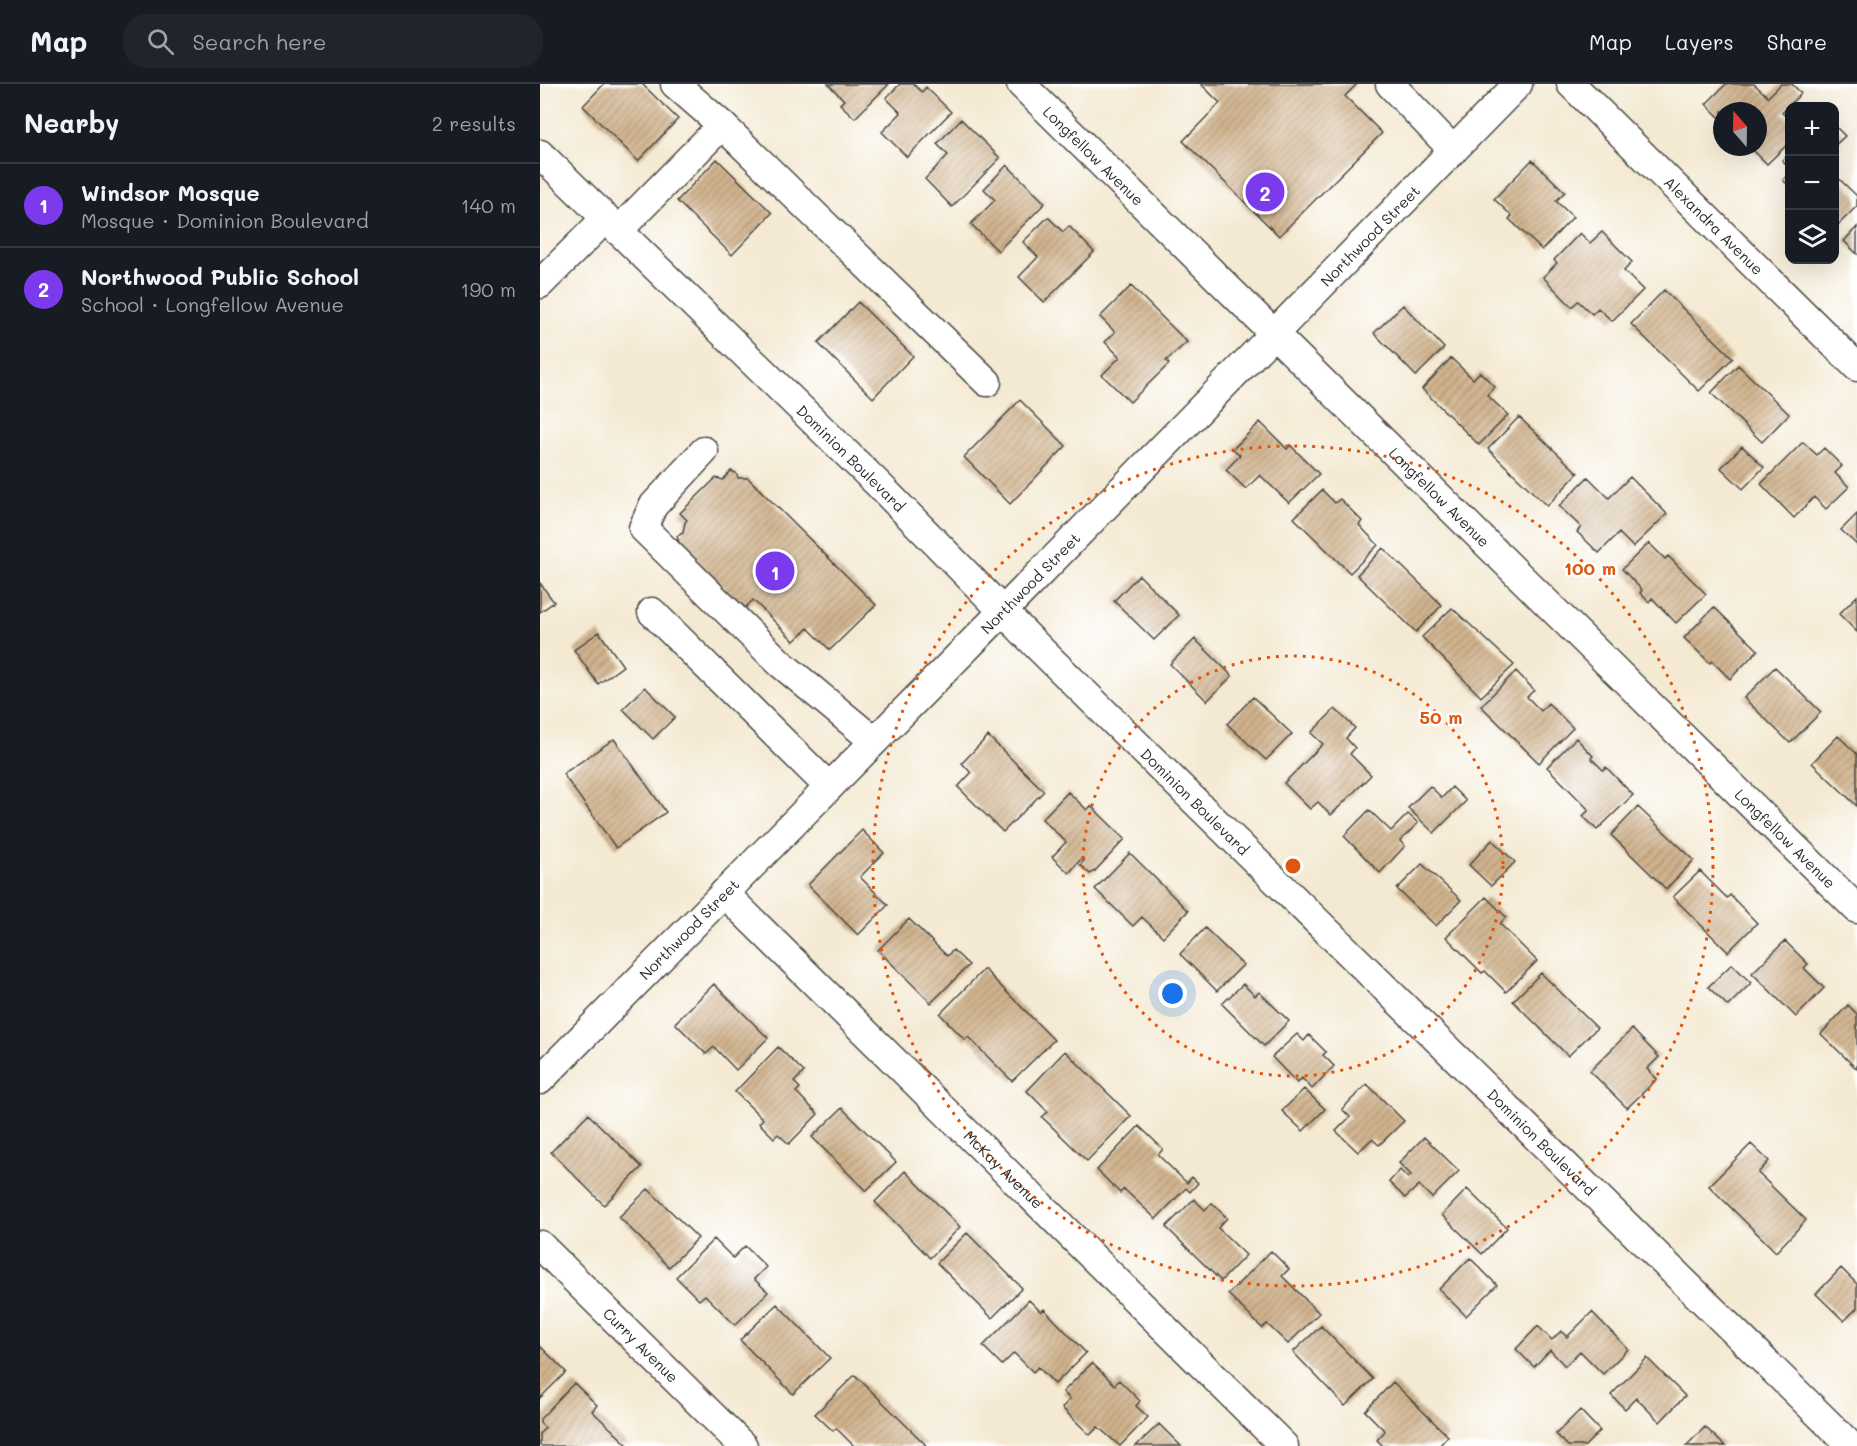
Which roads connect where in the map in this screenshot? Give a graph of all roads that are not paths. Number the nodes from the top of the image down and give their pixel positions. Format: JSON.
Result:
{"nodes":[{"id":1,"x":675,"y":84,"type":"edge"},
{"id":2,"x":1390,"y":84,"type":"edge"},
{"id":3,"x":1518,"y":84,"type":"edge"},
{"id":4,"x":1571,"y":84,"type":"edge"},
{"id":5,"x":1036,"y":89,"type":"edge"},
{"id":6,"x":722,"y":125,"type":"junction"},
{"id":7,"x":1453,"y":150,"type":"junction"},
{"id":8,"x":540,"y":154,"type":"edge"},
{"id":9,"x":612,"y":225,"type":"junction"},
{"id":10,"x":540,"y":284,"type":"edge"},
{"id":11,"x":1273,"y":334,"type":"junction"},
{"id":12,"x":1857,"y":367,"type":"edge"},
{"id":13,"x":987,"y":382,"type":"dead end"},
{"id":14,"x":704,"y":451,"type":"dead end"},
{"id":15,"x":652,"y":612,"type":"dead end"},
{"id":16,"x":1002,"y":612,"type":"junction"},
{"id":17,"x":874,"y":741,"type":"junction"},
{"id":18,"x":829,"y":787,"type":"junction"},
{"id":19,"x":724,"y":893,"type":"junction"},
{"id":20,"x":1857,"y":909,"type":"edge"},
{"id":21,"x":540,"y":1080,"type":"edge"},
{"id":22,"x":540,"y":1245,"type":"edge"},
{"id":23,"x":742,"y":1446,"type":"edge"},
{"id":24,"x":1284,"y":1446,"type":"edge"},
{"id":25,"x":1851,"y":1446,"type":"edge"}],
"edges":[{"from":1,"to":6,"type":"street"},
{"from":2,"to":7,"type":"street"},
{"from":3,"to":7,"type":"street","name":"Northwood Street"},
{"from":4,"to":12,"type":"street","name":"Alexandra Avenue"},
{"from":5,"to":11,"type":"street","name":"Longfellow Avenue"},
{"from":6,"to":9,"type":"street"},
{"from":6,"to":13,"type":"street"},
{"from":7,"to":11,"type":"street","name":"Northwood Street"},
{"from":8,"to":9,"type":"street","name":"Dominion Boulevard"},
{"from":9,"to":10,"type":"street"},
{"from":9,"to":16,"type":"street","name":"Dominion Boulevard"},
{"from":11,"to":16,"type":"street","name":"Northwood Street"},
{"from":11,"to":20,"type":"street","name":"Longfellow Avenue"},
{"from":14,"to":17,"type":"street"},
{"from":15,"to":18,"type":"street"},
{"from":16,"to":17,"type":"street","name":"Northwood Street"},
{"from":16,"to":25,"type":"street","name":"Dominion Boulevard"},
{"from":17,"to":18,"type":"street","name":"Northwood Street"},
{"from":18,"to":19,"type":"street","name":"Northwood Street"},
{"from":19,"to":21,"type":"street","name":"Northwood Street"},
{"from":19,"to":24,"type":"street","name":"McKay Avenue"},
{"from":22,"to":23,"type":"street","name":"Curry Avenue"}]}
